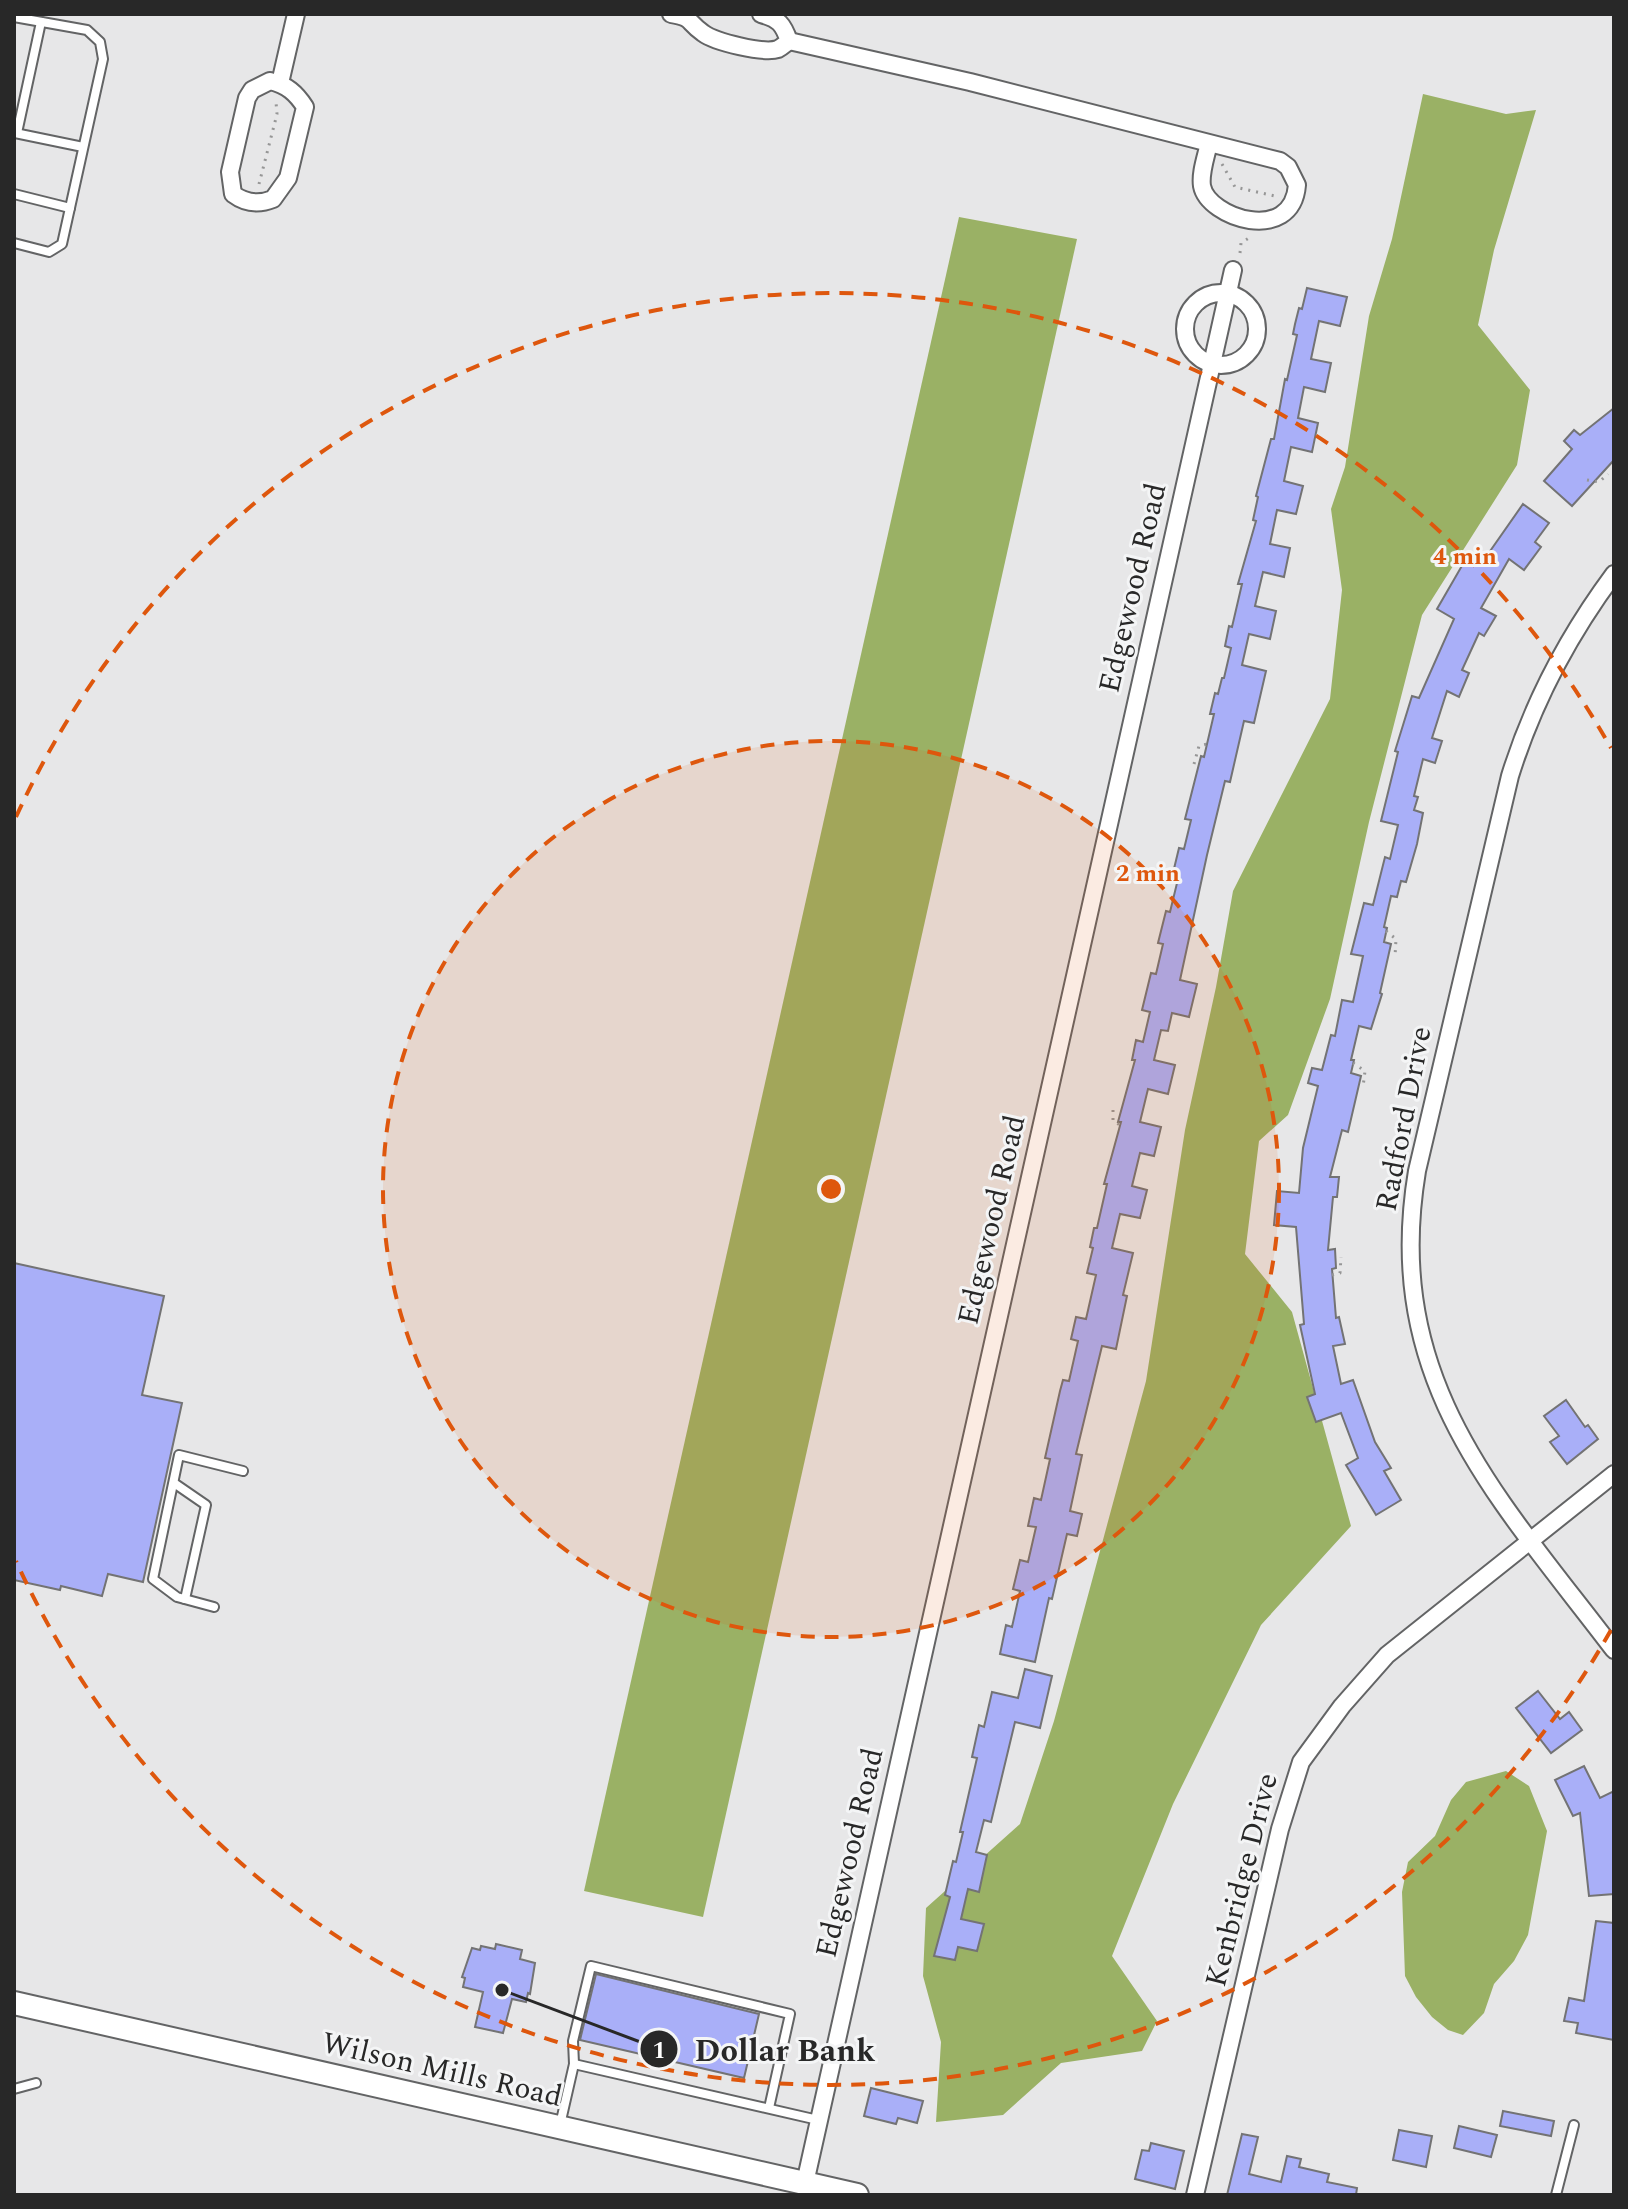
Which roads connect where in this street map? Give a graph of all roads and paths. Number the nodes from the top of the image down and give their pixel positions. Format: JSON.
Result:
{"nodes":[{"id":1,"x":296,"y":14,"type":"edge"},
{"id":2,"x":671,"y":14,"type":"edge"},
{"id":3,"x":761,"y":14,"type":"edge"},
{"id":4,"x":690,"y":16,"type":"edge"},
{"id":5,"x":14,"y":17,"type":"edge"},
{"id":6,"x":41,"y":22,"type":"junction"},
{"id":7,"x":789,"y":41,"type":"junction"},
{"id":8,"x":278,"y":91,"type":"junction"},
{"id":9,"x":15,"y":133,"type":"edge"},
{"id":10,"x":1209,"y":143,"type":"junction"},
{"id":11,"x":83,"y":147,"type":"junction"},
{"id":12,"x":1222,"y":164,"type":"dead end"},
{"id":13,"x":257,"y":190,"type":"dead end"},
{"id":14,"x":14,"y":194,"type":"edge"},
{"id":15,"x":1283,"y":198,"type":"dead end"},
{"id":16,"x":70,"y":208,"type":"junction"},
{"id":17,"x":14,"y":243,"type":"edge"},
{"id":18,"x":1233,"y":270,"type":"dead end"},
{"id":19,"x":1227,"y":294,"type":"junction"},
{"id":20,"x":1212,"y":365,"type":"junction"},
{"id":21,"x":1608,"y":474,"type":"dead end"},
{"id":22,"x":1587,"y":480,"type":"dead end"},
{"id":23,"x":1614,"y":574,"type":"edge"},
{"id":24,"x":1207,"y":744,"type":"dead end"},
{"id":25,"x":1194,"y":764,"type":"dead end"},
{"id":26,"x":1386,"y":931,"type":"dead end"},
{"id":27,"x":1395,"y":957,"type":"dead end"},
{"id":28,"x":1353,"y":1063,"type":"dead end"},
{"id":29,"x":1363,"y":1087,"type":"dead end"},
{"id":30,"x":1113,"y":1110,"type":"dead end"},
{"id":31,"x":1120,"y":1125,"type":"dead end"},
{"id":32,"x":1341,"y":1257,"type":"dead end"},
{"id":33,"x":1332,"y":1275,"type":"dead end"},
{"id":34,"x":243,"y":1471,"type":"dead end"},
{"id":35,"x":1614,"y":1474,"type":"edge"},
{"id":36,"x":174,"y":1483,"type":"junction"},
{"id":37,"x":1532,"y":1542,"type":"junction"},
{"id":38,"x":185,"y":1599,"type":"junction"},
{"id":39,"x":214,"y":1607,"type":"dead end"},
{"id":40,"x":1614,"y":1650,"type":"edge"},
{"id":41,"x":14,"y":2003,"type":"edge"},
{"id":42,"x":574,"y":2064,"type":"junction"},
{"id":43,"x":36,"y":2083,"type":"dead end"},
{"id":44,"x":14,"y":2089,"type":"edge"},
{"id":45,"x":769,"y":2108,"type":"junction"},
{"id":46,"x":819,"y":2120,"type":"junction"},
{"id":47,"x":1574,"y":2125,"type":"dead end"},
{"id":48,"x":559,"y":2127,"type":"junction"},
{"id":49,"x":805,"y":2183,"type":"junction"},
{"id":50,"x":857,"y":2195,"type":"edge"},
{"id":51,"x":1195,"y":2195,"type":"edge"},
{"id":52,"x":1556,"y":2195,"type":"edge"}],
"edges":[{"from":1,"to":8,"type":"street"},
{"from":2,"to":4,"type":"street"},
{"from":3,"to":7,"type":"street"},
{"from":4,"to":7,"type":"street"},
{"from":5,"to":6,"type":"lane"},
{"from":6,"to":9,"type":"lane"},
{"from":6,"to":11,"type":"lane"},
{"from":7,"to":10,"type":"street"},
{"from":8,"to":8,"type":"street"},
{"from":8,"to":13,"type":"path"},
{"from":9,"to":11,"type":"lane"},
{"from":10,"to":10,"type":"street"},
{"from":11,"to":16,"type":"lane"},
{"from":12,"to":15,"type":"path"},
{"from":14,"to":16,"type":"lane"},
{"from":16,"to":17,"type":"lane"},
{"from":18,"to":19,"type":"street","name":"Edgewood Road"},
{"from":19,"to":20,"type":"street","name":"Edgewood Road"},
{"from":19,"to":20,"type":"street"},
{"from":19,"to":20,"type":"street"},
{"from":20,"to":46,"type":"street","name":"Edgewood Road"},
{"from":21,"to":22,"type":"path"},
{"from":23,"to":37,"type":"street","name":"Radford Drive"},
{"from":24,"to":25,"type":"path"},
{"from":26,"to":27,"type":"path"},
{"from":28,"to":29,"type":"path"},
{"from":30,"to":31,"type":"path"},
{"from":32,"to":33,"type":"path"},
{"from":34,"to":36,"type":"lane"},
{"from":35,"to":37,"type":"street","name":"Kenbridge Drive"},
{"from":36,"to":38,"type":"lane"},
{"from":36,"to":38,"type":"lane"},
{"from":37,"to":40,"type":"street","name":"Radford Drive"},
{"from":37,"to":51,"type":"street","name":"Kenbridge Drive"},
{"from":38,"to":39,"type":"lane"},
{"from":41,"to":48,"type":"main road","name":"Wilson Mills Road"},
{"from":42,"to":45,"type":"lane"},
{"from":42,"to":45,"type":"lane"},
{"from":42,"to":48,"type":"lane"},
{"from":43,"to":44,"type":"lane"},
{"from":45,"to":46,"type":"lane"},
{"from":46,"to":49,"type":"street","name":"Edgewood Road"},
{"from":47,"to":52,"type":"lane"},
{"from":48,"to":49,"type":"main road","name":"Wilson Mills Road"},
{"from":49,"to":50,"type":"main road","name":"Wilson Mills Road"}]}
